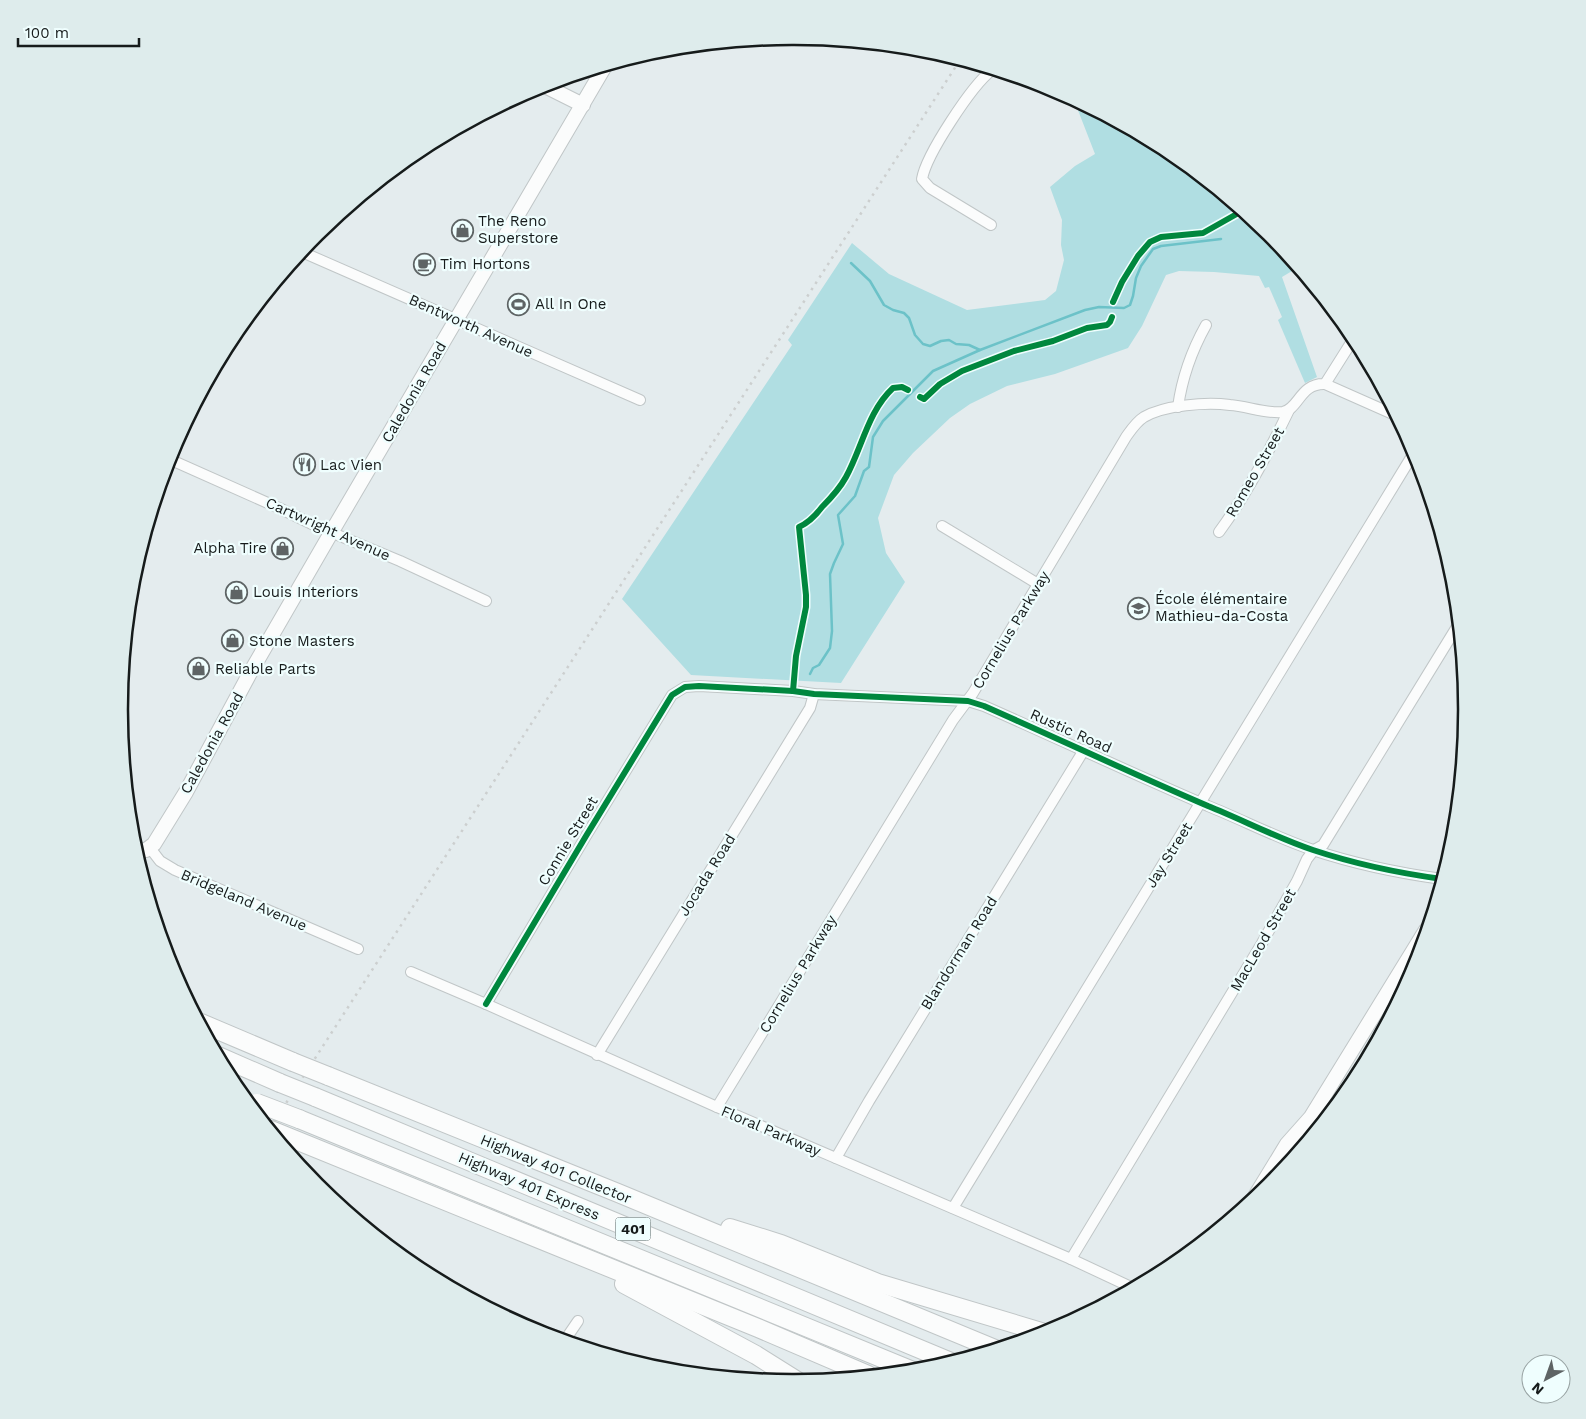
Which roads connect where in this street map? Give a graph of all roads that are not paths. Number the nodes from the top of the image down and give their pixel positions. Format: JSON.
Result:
{"nodes":[{"id":1,"x":600,"y":74,"type":"edge"},
{"id":2,"x":988,"y":74,"type":"edge"},
{"id":3,"x":554,"y":90,"type":"edge"},
{"id":4,"x":583,"y":104,"type":"junction"},
{"id":5,"x":991,"y":225,"type":"dead end"},
{"id":6,"x":309,"y":255,"type":"edge"},
{"id":7,"x":457,"y":320,"type":"junction"},
{"id":8,"x":1206,"y":325,"type":"dead end"},
{"id":9,"x":1349,"y":346,"type":"edge"},
{"id":10,"x":1325,"y":384,"type":"junction"},
{"id":11,"x":640,"y":400,"type":"dead end"},
{"id":12,"x":1178,"y":407,"type":"junction"},
{"id":13,"x":1290,"y":410,"type":"junction"},
{"id":14,"x":1386,"y":411,"type":"edge"},
{"id":15,"x":1409,"y":460,"type":"edge"},
{"id":16,"x":176,"y":462,"type":"edge"},
{"id":17,"x":942,"y":526,"type":"dead end"},
{"id":18,"x":1218,"y":532,"type":"dead end"},
{"id":19,"x":331,"y":533,"type":"junction"},
{"id":20,"x":1038,"y":584,"type":"junction"},
{"id":21,"x":486,"y":600,"type":"dead end"},
{"id":22,"x":1453,"y":633,"type":"edge"},
{"id":23,"x":675,"y":692,"type":"joint"},
{"id":24,"x":814,"y":694,"type":"junction"},
{"id":25,"x":968,"y":701,"type":"junction"},
{"id":26,"x":1084,"y":750,"type":"junction"},
{"id":27,"x":1201,"y":803,"type":"junction"},
{"id":28,"x":150,"y":848,"type":"junction"},
{"id":29,"x":144,"y":850,"type":"edge"},
{"id":30,"x":1314,"y":850,"type":"junction"},
{"id":31,"x":1436,"y":878,"type":"edge"},
{"id":32,"x":358,"y":949,"type":"dead end"},
{"id":33,"x":1410,"y":956,"type":"edge"},
{"id":34,"x":411,"y":972,"type":"dead end"},
{"id":35,"x":486,"y":1004,"type":"junction"},
{"id":36,"x":210,"y":1027,"type":"edge"},
{"id":37,"x":597,"y":1055,"type":"junction"},
{"id":38,"x":229,"y":1061,"type":"edge"},
{"id":39,"x":257,"y":1102,"type":"edge"},
{"id":40,"x":716,"y":1107,"type":"junction"},
{"id":41,"x":1311,"y":1117,"type":"junction"},
{"id":42,"x":1306,"y":1132,"type":"edge"},
{"id":43,"x":282,"y":1134,"type":"edge"},
{"id":44,"x":836,"y":1158,"type":"junction"},
{"id":45,"x":1276,"y":1166,"type":"edge"},
{"id":46,"x":618,"y":1193,"type":"junction"},
{"id":47,"x":953,"y":1208,"type":"junction"},
{"id":48,"x":1071,"y":1259,"type":"junction"},
{"id":49,"x":597,"y":1262,"type":"junction"},
{"id":50,"x":1126,"y":1285,"type":"edge"},
{"id":51,"x":578,"y":1321,"type":"dead end"},
{"id":52,"x":1032,"y":1329,"type":"edge"},
{"id":53,"x":569,"y":1335,"type":"edge"},
{"id":54,"x":986,"y":1345,"type":"edge"},
{"id":55,"x":939,"y":1357,"type":"edge"},
{"id":56,"x":898,"y":1365,"type":"edge"},
{"id":57,"x":857,"y":1371,"type":"edge"},
{"id":58,"x":786,"y":1374,"type":"edge"}],
"edges":[{"from":1,"to":4,"type":"street","name":"Caledonia Road"},
{"from":2,"to":5,"type":"street"},
{"from":3,"to":4,"type":"street"},
{"from":4,"to":7,"type":"street","name":"Caledonia Road"},
{"from":6,"to":7,"type":"street","name":"Bentworth Avenue"},
{"from":7,"to":11,"type":"street","name":"Bentworth Avenue"},
{"from":7,"to":19,"type":"street","name":"Caledonia Road"},
{"from":8,"to":12,"type":"street"},
{"from":9,"to":10,"type":"street"},
{"from":10,"to":13,"type":"street"},
{"from":10,"to":14,"type":"street"},
{"from":12,"to":13,"type":"street","name":"Cornelius Parkway"},
{"from":12,"to":20,"type":"street","name":"Cornelius Parkway"},
{"from":13,"to":18,"type":"street","name":"Romeo Street"},
{"from":15,"to":27,"type":"street","name":"Jay Street"},
{"from":16,"to":19,"type":"street","name":"Cartwright Avenue"},
{"from":17,"to":20,"type":"street"},
{"from":19,"to":21,"type":"street","name":"Cartwright Avenue"},
{"from":19,"to":28,"type":"street","name":"Caledonia Road"},
{"from":20,"to":25,"type":"street","name":"Cornelius Parkway"},
{"from":22,"to":30,"type":"street","name":"MacLeod Street"},
{"from":23,"to":24,"type":"street","name":"Rustic Road"},
{"from":23,"to":35,"type":"street","name":"Connie Street"},
{"from":24,"to":25,"type":"street","name":"Rustic Road"},
{"from":24,"to":37,"type":"street","name":"Jocada Road"},
{"from":25,"to":26,"type":"street","name":"Rustic Road"},
{"from":25,"to":40,"type":"street","name":"Cornelius Parkway"},
{"from":26,"to":27,"type":"street","name":"Rustic Road"},
{"from":26,"to":44,"type":"street","name":"Blandorman Road"},
{"from":27,"to":30,"type":"street","name":"Rustic Road"},
{"from":27,"to":47,"type":"street","name":"Jay Street"},
{"from":28,"to":29,"type":"street"},
{"from":28,"to":32,"type":"street","name":"Bridgeland Avenue"},
{"from":30,"to":31,"type":"street","name":"Rustic Road"},
{"from":30,"to":48,"type":"street","name":"MacLeod Street"},
{"from":33,"to":41,"type":"street"},
{"from":34,"to":35,"type":"street","name":"Floral Parkway"},
{"from":35,"to":37,"type":"street","name":"Floral Parkway"},
{"from":36,"to":46,"type":"highway","name":"Highway 401 Collector","number":"401","bridge":true},
{"from":37,"to":40,"type":"street","name":"Floral Parkway"},
{"from":38,"to":55,"type":"highway","name":"Highway 401 Express","number":"401","bridge":true},
{"from":39,"to":56,"type":"highway","name":"Highway 401 Express","number":"401","bridge":true},
{"from":40,"to":44,"type":"street","name":"Floral Parkway"},
{"from":41,"to":42,"type":"street"},
{"from":41,"to":45,"type":"street"},
{"from":43,"to":49,"type":"highway"},
{"from":44,"to":47,"type":"street","name":"Floral Parkway"},
{"from":46,"to":52,"type":"highway"},
{"from":46,"to":54,"type":"highway","name":"Highway 401 Collector","number":"401"},
{"from":47,"to":48,"type":"street","name":"Floral Parkway"},
{"from":48,"to":50,"type":"street","name":"Floral Parkway"},
{"from":49,"to":57,"type":"highway"},
{"from":49,"to":58,"type":"highway"},
{"from":51,"to":53,"type":"street"}]}
